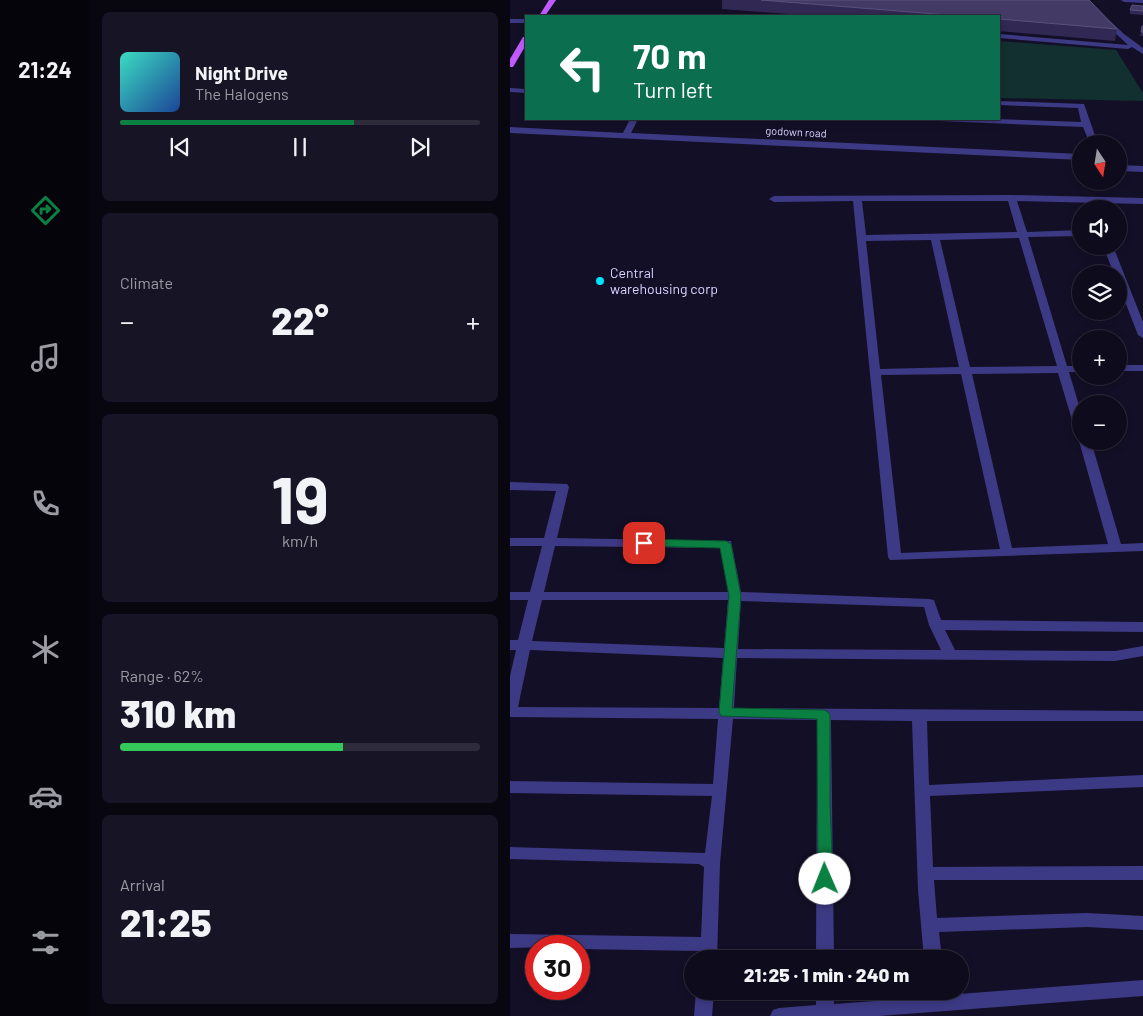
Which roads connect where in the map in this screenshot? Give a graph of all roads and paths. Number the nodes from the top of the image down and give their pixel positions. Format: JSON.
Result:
{"nodes":[{"id":1,"x":553,"y":0,"type":"edge"},
{"id":2,"x":1083,"y":0,"type":"edge"},
{"id":3,"x":1124,"y":0,"type":"edge"},
{"id":4,"x":1143,"y":2,"type":"edge"},
{"id":5,"x":543,"y":15,"type":"edge"},
{"id":6,"x":510,"y":21,"type":"edge"},
{"id":7,"x":525,"y":21,"type":"edge"},
{"id":8,"x":1000,"y":36,"type":"edge"},
{"id":9,"x":1121,"y":36,"type":"junction"},
{"id":10,"x":525,"y":40,"type":"edge"},
{"id":11,"x":1128,"y":47,"type":"junction"},
{"id":12,"x":1143,"y":52,"type":"edge"},
{"id":13,"x":513,"y":57,"type":"edge"},
{"id":14,"x":1143,"y":62,"type":"edge"},
{"id":15,"x":510,"y":65,"type":"edge"},
{"id":16,"x":510,"y":90,"type":"edge"},
{"id":17,"x":525,"y":91,"type":"edge"},
{"id":18,"x":1000,"y":103,"type":"edge"},
{"id":19,"x":634,"y":120,"type":"edge"},
{"id":20,"x":968,"y":120,"type":"edge"},
{"id":21,"x":1086,"y":124,"type":"junction"},
{"id":22,"x":510,"y":130,"type":"edge"},
{"id":23,"x":626,"y":135,"type":"junction"},
{"id":24,"x":1090,"y":135,"type":"edge"},
{"id":25,"x":1072,"y":157,"type":"edge"},
{"id":26,"x":1128,"y":168,"type":"edge"},
{"id":27,"x":1143,"y":169,"type":"edge"},
{"id":28,"x":1012,"y":198,"type":"junction"},
{"id":29,"x":774,"y":199,"type":"dead end"},
{"id":30,"x":857,"y":199,"type":"junction"},
{"id":31,"x":1143,"y":201,"type":"edge"},
{"id":32,"x":1072,"y":232,"type":"edge"},
{"id":33,"x":1023,"y":234,"type":"junction"},
{"id":34,"x":935,"y":236,"type":"junction"},
{"id":35,"x":861,"y":238,"type":"junction"},
{"id":36,"x":1112,"y":255,"type":"edge"},
{"id":37,"x":1143,"y":335,"type":"edge"},
{"id":38,"x":1127,"y":368,"type":"edge"},
{"id":39,"x":1143,"y":368,"type":"edge"},
{"id":40,"x":1063,"y":369,"type":"junction"},
{"id":41,"x":1072,"y":369,"type":"edge"},
{"id":42,"x":966,"y":370,"type":"junction"},
{"id":43,"x":875,"y":372,"type":"junction"},
{"id":44,"x":1072,"y":400,"type":"edge"},
{"id":45,"x":1087,"y":450,"type":"edge"},
{"id":46,"x":510,"y":486,"type":"edge"},
{"id":47,"x":510,"y":542,"type":"edge"},
{"id":48,"x":549,"y":542,"type":"junction"},
{"id":49,"x":1143,"y":547,"type":"edge"},
{"id":50,"x":1116,"y":548,"type":"junction"},
{"id":51,"x":1007,"y":553,"type":"junction"},
{"id":52,"x":536,"y":595,"type":"junction"},
{"id":53,"x":510,"y":596,"type":"edge"},
{"id":54,"x":735,"y":596,"type":"junction"},
{"id":55,"x":936,"y":625,"type":"junction"},
{"id":56,"x":1143,"y":627,"type":"edge"},
{"id":57,"x":517,"y":645,"type":"edge"},
{"id":58,"x":1143,"y":650,"type":"edge"},
{"id":59,"x":730,"y":654,"type":"junction"},
{"id":60,"x":950,"y":654,"type":"junction"},
{"id":61,"x":510,"y":710,"type":"edge"},
{"id":62,"x":725,"y":712,"type":"junction"},
{"id":63,"x":824,"y":715,"type":"junction"},
{"id":64,"x":1143,"y":716,"type":"edge"},
{"id":65,"x":919,"y":717,"type":"junction"},
{"id":66,"x":1143,"y":781,"type":"edge"},
{"id":67,"x":510,"y":788,"type":"edge"},
{"id":68,"x":720,"y":790,"type":"junction"},
{"id":69,"x":921,"y":791,"type":"junction"},
{"id":70,"x":510,"y":853,"type":"edge"},
{"id":71,"x":712,"y":864,"type":"junction"},
{"id":72,"x":1143,"y":873,"type":"edge"},
{"id":73,"x":926,"y":874,"type":"junction"},
{"id":74,"x":1143,"y":923,"type":"edge"},
{"id":75,"x":930,"y":925,"type":"junction"},
{"id":76,"x":510,"y":941,"type":"edge"},
{"id":77,"x":688,"y":950,"type":"edge"},
{"id":78,"x":708,"y":950,"type":"edge"},
{"id":79,"x":825,"y":950,"type":"edge"},
{"id":80,"x":932,"y":950,"type":"edge"},
{"id":81,"x":1143,"y":988,"type":"edge"},
{"id":82,"x":969,"y":996,"type":"edge"},
{"id":83,"x":704,"y":1000,"type":"edge"},
{"id":84,"x":825,"y":1000,"type":"edge"},
{"id":85,"x":922,"y":1000,"type":"edge"},
{"id":86,"x":825,"y":1013,"type":"junction"},
{"id":87,"x":703,"y":1016,"type":"edge"},
{"id":88,"x":779,"y":1016,"type":"edge"}],
"edges":[{"from":1,"to":5,"type":"main road"},
{"from":2,"to":9,"type":"street"},
{"from":3,"to":4,"type":"street"},
{"from":6,"to":7,"type":"street"},
{"from":8,"to":11,"type":"street"},
{"from":9,"to":11,"type":"street"},
{"from":9,"to":12,"type":"street"},
{"from":10,"to":13,"type":"main road"},
{"from":11,"to":14,"type":"street"},
{"from":13,"to":15,"type":"main road"},
{"from":16,"to":17,"type":"street"},
{"from":18,"to":21,"type":"street"},
{"from":19,"to":23,"type":"street"},
{"from":20,"to":21,"type":"street"},
{"from":21,"to":24,"type":"street"},
{"from":22,"to":23,"type":"street","name":"godown road"},
{"from":23,"to":25,"type":"street","name":"godown road"},
{"from":26,"to":27,"type":"street"},
{"from":28,"to":30,"type":"street"},
{"from":28,"to":31,"type":"street"},
{"from":28,"to":33,"type":"street"},
{"from":29,"to":30,"type":"street"},
{"from":30,"to":35,"type":"street"},
{"from":32,"to":33,"type":"street"},
{"from":33,"to":34,"type":"street"},
{"from":33,"to":40,"type":"street"},
{"from":34,"to":35,"type":"street"},
{"from":34,"to":42,"type":"street"},
{"from":35,"to":43,"type":"street"},
{"from":36,"to":37,"type":"street"},
{"from":38,"to":39,"type":"street"},
{"from":40,"to":41,"type":"street"},
{"from":40,"to":42,"type":"street"},
{"from":40,"to":44,"type":"street"},
{"from":42,"to":43,"type":"street"},
{"from":42,"to":51,"type":"street"},
{"from":43,"to":51,"type":"street"},
{"from":45,"to":50,"type":"street"},
{"from":46,"to":48,"type":"street"},
{"from":47,"to":48,"type":"street"},
{"from":48,"to":52,"type":"street"},
{"from":48,"to":54,"type":"street"},
{"from":49,"to":50,"type":"street"},
{"from":50,"to":51,"type":"street"},
{"from":52,"to":53,"type":"street"},
{"from":52,"to":54,"type":"street"},
{"from":52,"to":57,"type":"street"},
{"from":54,"to":55,"type":"street"},
{"from":54,"to":59,"type":"street"},
{"from":55,"to":56,"type":"street"},
{"from":55,"to":60,"type":"street"},
{"from":57,"to":59,"type":"street"},
{"from":57,"to":61,"type":"street"},
{"from":58,"to":60,"type":"street"},
{"from":59,"to":60,"type":"street"},
{"from":59,"to":62,"type":"street"},
{"from":61,"to":62,"type":"street"},
{"from":62,"to":63,"type":"street"},
{"from":62,"to":68,"type":"street"},
{"from":63,"to":65,"type":"street"},
{"from":63,"to":79,"type":"street"},
{"from":64,"to":65,"type":"street"},
{"from":65,"to":69,"type":"street"},
{"from":66,"to":69,"type":"street"},
{"from":67,"to":68,"type":"street"},
{"from":68,"to":71,"type":"street"},
{"from":69,"to":73,"type":"street"},
{"from":70,"to":71,"type":"street"},
{"from":71,"to":78,"type":"street"},
{"from":72,"to":73,"type":"street"},
{"from":73,"to":75,"type":"street"},
{"from":74,"to":75,"type":"street"},
{"from":75,"to":80,"type":"street"},
{"from":76,"to":77,"type":"street"},
{"from":81,"to":82,"type":"street"},
{"from":83,"to":87,"type":"street"},
{"from":84,"to":86,"type":"street"},
{"from":85,"to":86,"type":"street"},
{"from":86,"to":88,"type":"street"}]}
